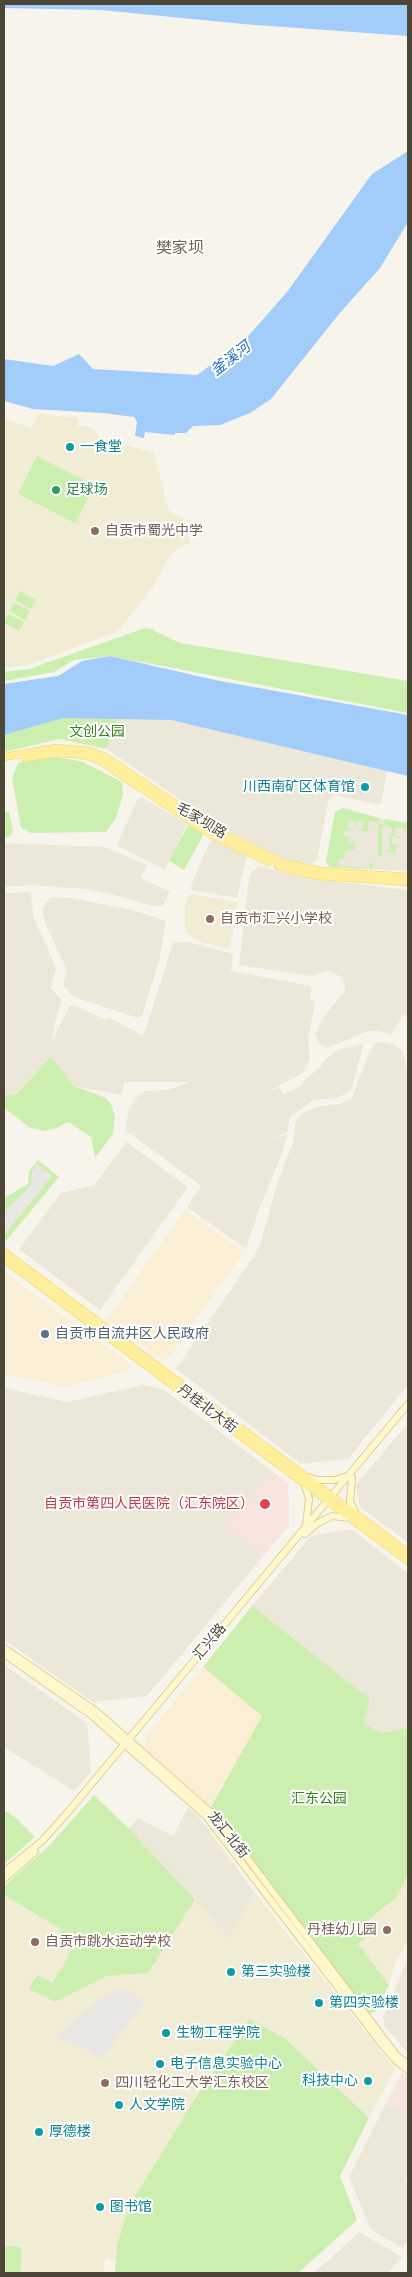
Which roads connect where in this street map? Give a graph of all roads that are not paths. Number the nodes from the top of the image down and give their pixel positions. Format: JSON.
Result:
{"nodes":[{"id":1,"x":4,"y":757,"type":"edge"},
{"id":2,"x":4,"y":761,"type":"edge"},
{"id":3,"x":408,"y":877,"type":"edge"},
{"id":4,"x":408,"y":882,"type":"edge"},
{"id":5,"x":4,"y":1252,"type":"edge"},
{"id":6,"x":4,"y":1259,"type":"edge"},
{"id":7,"x":408,"y":1404,"type":"edge"},
{"id":8,"x":408,"y":1411,"type":"edge"},
{"id":9,"x":350,"y":1477,"type":"junction"},
{"id":10,"x":305,"y":1479,"type":"junction"},
{"id":11,"x":331,"y":1499,"type":"junction"},
{"id":12,"x":354,"y":1516,"type":"junction"},
{"id":13,"x":303,"y":1533,"type":"junction"},
{"id":14,"x":408,"y":1553,"type":"edge"},
{"id":15,"x":408,"y":1561,"type":"edge"},
{"id":16,"x":4,"y":1648,"type":"edge"},
{"id":17,"x":4,"y":1654,"type":"edge"},
{"id":18,"x":128,"y":1743,"type":"junction"},
{"id":19,"x":4,"y":1872,"type":"edge"},
{"id":20,"x":4,"y":1879,"type":"edge"},
{"id":21,"x":408,"y":2064,"type":"edge"},
{"id":22,"x":408,"y":2070,"type":"edge"}],
"edges":[{"from":1,"to":3,"type":"main road","name":"毛家坝路"},
{"from":2,"to":4,"type":"main road","name":"毛家坝路"},
{"from":5,"to":10,"type":"main road","name":"丹桂北大街"},
{"from":6,"to":10,"type":"main road","name":"丹桂北大街"},
{"from":7,"to":9,"type":"main road"},
{"from":8,"to":9,"type":"main road"},
{"from":9,"to":10,"type":"main road"},
{"from":9,"to":11,"type":"main road"},
{"from":9,"to":12,"type":"main road"},
{"from":10,"to":11,"type":"main road","name":"丹桂北大街"},
{"from":10,"to":13,"type":"main road"},
{"from":11,"to":12,"type":"main road","name":"丹桂北大街"},
{"from":11,"to":13,"type":"main road"},
{"from":12,"to":13,"type":"main road"},
{"from":12,"to":14,"type":"main road","name":"丹桂北大街"},
{"from":12,"to":15,"type":"main road","name":"丹桂北大街"},
{"from":13,"to":18,"type":"main road"},
{"from":16,"to":18,"type":"main road","name":"龙汇北街"},
{"from":17,"to":18,"type":"main road","name":"龙汇北街"},
{"from":18,"to":19,"type":"main road"},
{"from":18,"to":20,"type":"main road"},
{"from":18,"to":21,"type":"main road","name":"龙汇北街"},
{"from":18,"to":22,"type":"main road","name":"龙汇北街"}]}
